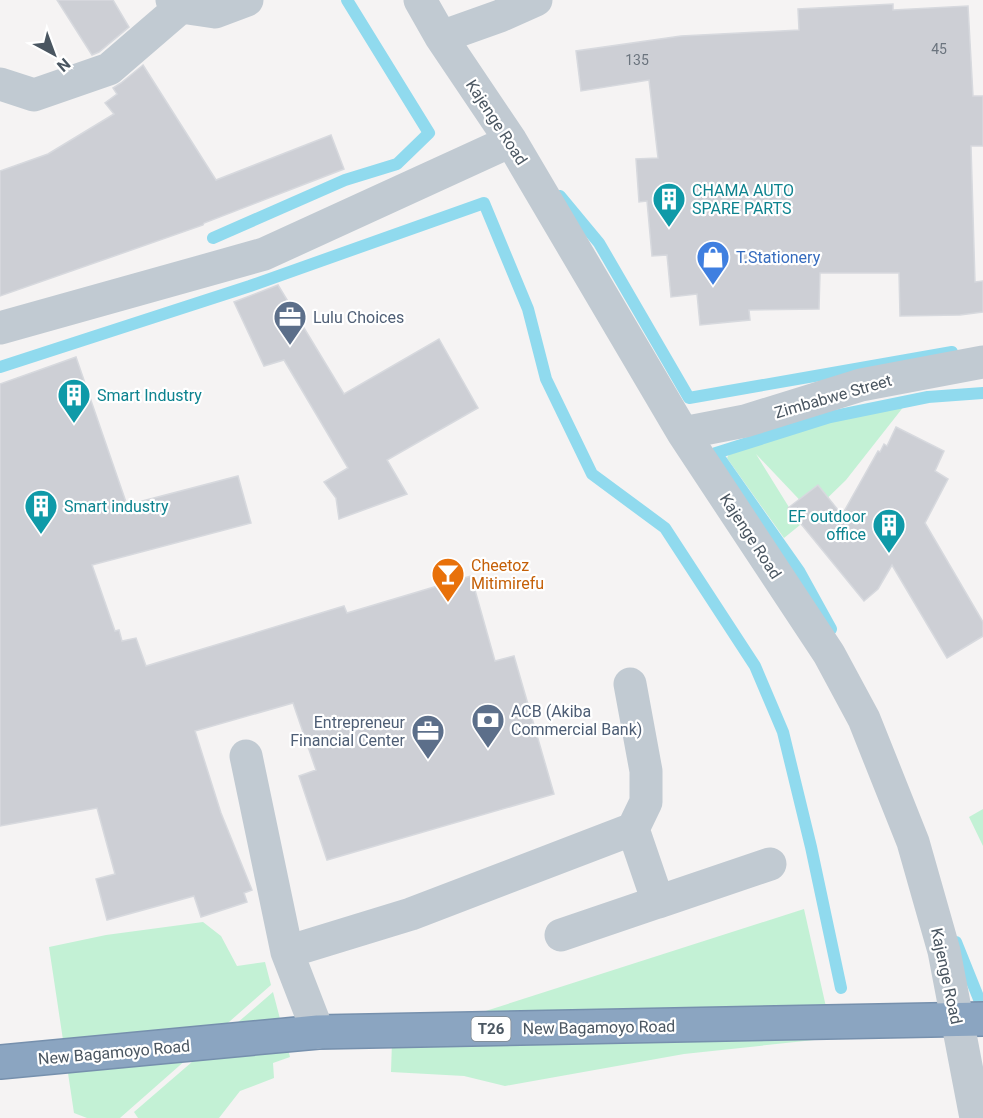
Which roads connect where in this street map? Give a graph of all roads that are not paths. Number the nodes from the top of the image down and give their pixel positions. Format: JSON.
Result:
{"nodes":[{"id":1,"x":247,"y":0,"type":"edge"},
{"id":2,"x":420,"y":0,"type":"edge"},
{"id":3,"x":536,"y":0,"type":"edge"},
{"id":4,"x":177,"y":4,"type":"edge"},
{"id":5,"x":441,"y":37,"type":"junction"},
{"id":6,"x":0,"y":84,"type":"edge"},
{"id":7,"x":511,"y":141,"type":"junction"},
{"id":8,"x":0,"y":328,"type":"edge"},
{"id":9,"x":983,"y":362,"type":"edge"},
{"id":10,"x":683,"y":433,"type":"junction"},
{"id":11,"x":630,"y":684,"type":"dead end"},
{"id":12,"x":246,"y":756,"type":"dead end"},
{"id":13,"x":633,"y":829,"type":"junction"},
{"id":14,"x":770,"y":864,"type":"dead end"},
{"id":15,"x":658,"y":902,"type":"junction"},
{"id":16,"x":561,"y":935,"type":"dead end"},
{"id":17,"x":287,"y":952,"type":"junction"},
{"id":18,"x":970,"y":1019,"type":"edge"},
{"id":19,"x":318,"y":1032,"type":"junction"},
{"id":20,"x":0,"y":1062,"type":"edge"},
{"id":21,"x":976,"y":1118,"type":"edge"}],
"edges":[{"from":1,"to":4,"type":"street"},
{"from":2,"to":5,"type":"street","name":"Kajenge Road"},
{"from":3,"to":5,"type":"street"},
{"from":4,"to":6,"type":"street"},
{"from":5,"to":7,"type":"street","name":"Kajenge Road"},
{"from":7,"to":8,"type":"street"},
{"from":7,"to":10,"type":"street","name":"Kajenge Road"},
{"from":9,"to":10,"type":"street","name":"Zimbabwe Street"},
{"from":10,"to":18,"type":"street","name":"Kajenge Road"},
{"from":11,"to":13,"type":"street"},
{"from":12,"to":17,"type":"street"},
{"from":13,"to":15,"type":"street"},
{"from":13,"to":17,"type":"street"},
{"from":14,"to":15,"type":"street"},
{"from":15,"to":16,"type":"street"},
{"from":17,"to":19,"type":"street"},
{"from":18,"to":19,"type":"highway","name":"New Bagamoyo Road","number":"T26"},
{"from":18,"to":21,"type":"street","name":"Kajenge Road"},
{"from":19,"to":20,"type":"highway","name":"New Bagamoyo Road","number":"T26"}]}
